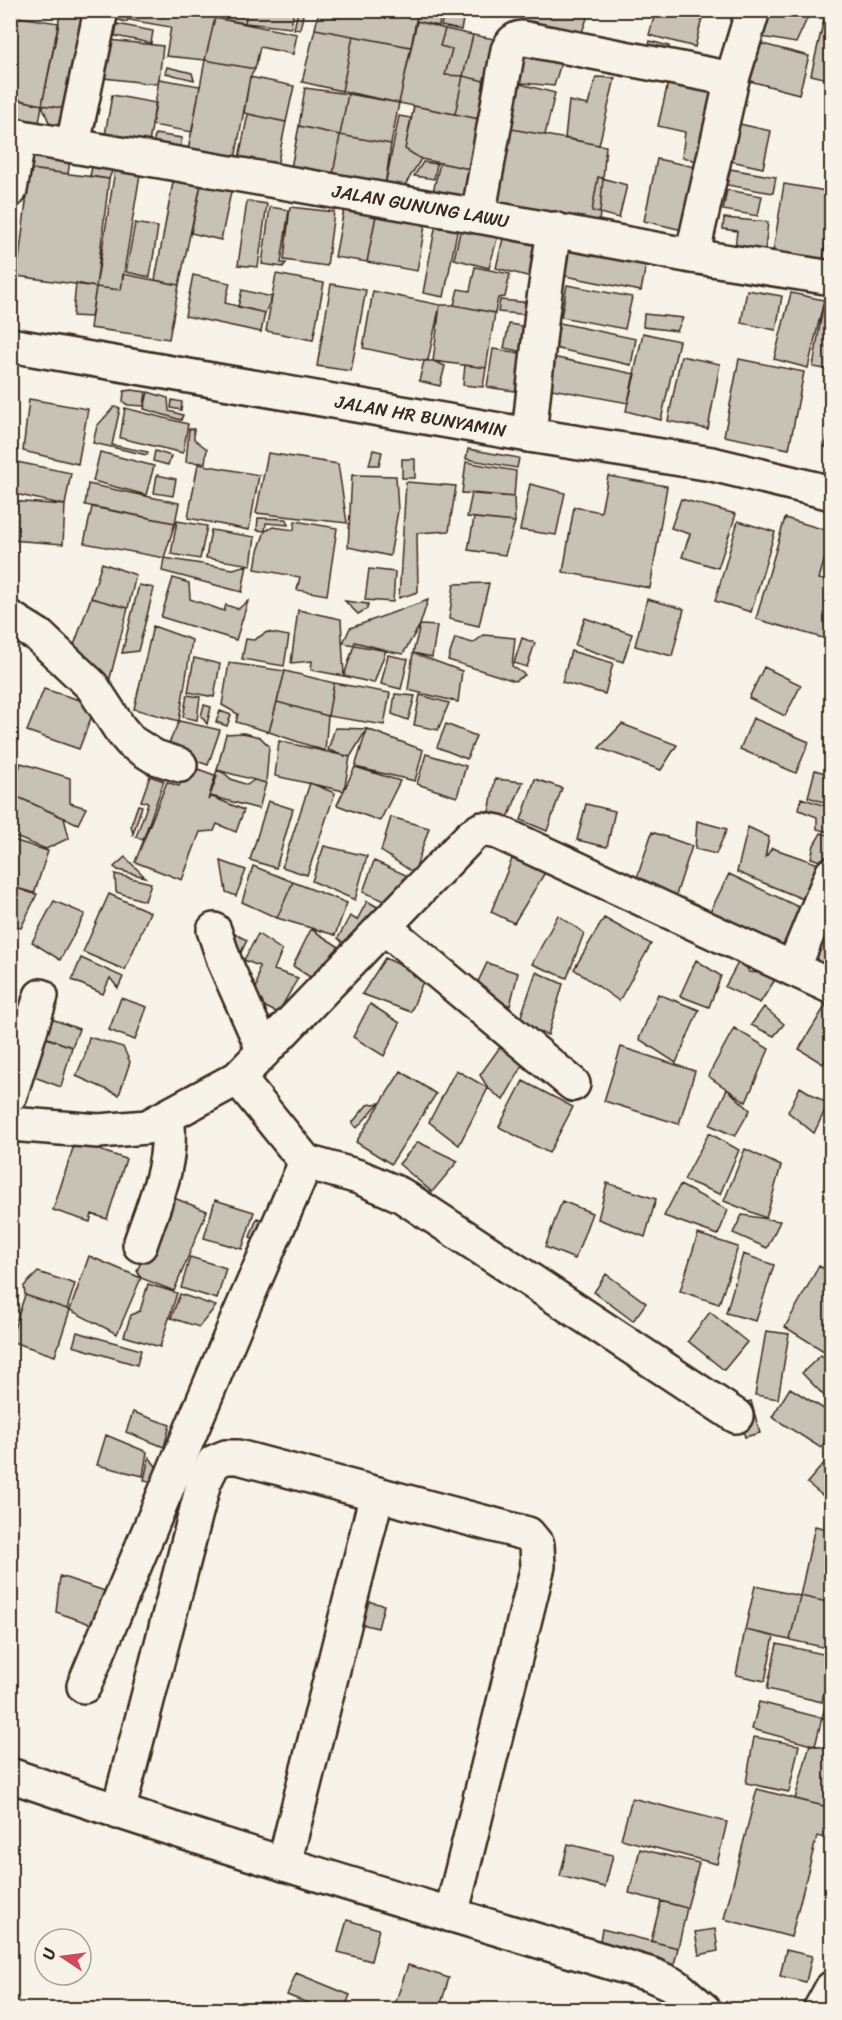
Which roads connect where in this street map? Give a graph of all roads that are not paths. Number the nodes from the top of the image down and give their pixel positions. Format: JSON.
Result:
{"nodes":[{"id":1,"x":101,"y":10,"type":"edge"},
{"id":2,"x":753,"y":10,"type":"edge"},
{"id":3,"x":732,"y":79,"type":"junction"},
{"id":4,"x":15,"y":135,"type":"edge"},
{"id":5,"x":73,"y":144,"type":"junction"},
{"id":6,"x":10,"y":190,"type":"edge"},
{"id":7,"x":478,"y":216,"type":"junction"},
{"id":8,"x":554,"y":229,"type":"junction"},
{"id":9,"x":692,"y":256,"type":"junction"},
{"id":10,"x":831,"y":278,"type":"edge"},
{"id":11,"x":10,"y":345,"type":"edge"},
{"id":12,"x":529,"y":435,"type":"junction"},
{"id":13,"x":831,"y":493,"type":"edge"},
{"id":14,"x":10,"y":618,"type":"edge"},
{"id":15,"x":180,"y":765,"type":"dead end"},
{"id":16,"x":831,"y":874,"type":"edge"},
{"id":17,"x":384,"y":927,"type":"junction"},
{"id":18,"x":214,"y":930,"type":"dead end"},
{"id":19,"x":793,"y":969,"type":"junction"},
{"id":20,"x":831,"y":987,"type":"edge"},
{"id":21,"x":41,"y":996,"type":"dead end"},
{"id":22,"x":264,"y":1051,"type":"junction"},
{"id":23,"x":238,"y":1078,"type":"junction"},
{"id":24,"x":573,"y":1084,"type":"dead end"},
{"id":25,"x":10,"y":1095,"type":"edge"},
{"id":26,"x":167,"y":1117,"type":"junction"},
{"id":27,"x":10,"y":1124,"type":"edge"},
{"id":28,"x":306,"y":1161,"type":"junction"},
{"id":29,"x":140,"y":1245,"type":"dead end"},
{"id":30,"x":736,"y":1416,"type":"dead end"},
{"id":31,"x":377,"y":1494,"type":"junction"},
{"id":32,"x":84,"y":1686,"type":"dead end"},
{"id":33,"x":10,"y":1775,"type":"edge"},
{"id":34,"x":118,"y":1812,"type":"junction"},
{"id":35,"x":284,"y":1864,"type":"junction"},
{"id":36,"x":451,"y":1915,"type":"junction"},
{"id":37,"x":831,"y":1988,"type":"edge"},
{"id":38,"x":704,"y":2010,"type":"edge"},
{"id":39,"x":820,"y":2010,"type":"edge"}],
"edges":[{"from":1,"to":5,"type":"street"},
{"from":2,"to":3,"type":"street"},
{"from":3,"to":7,"type":"street"},
{"from":3,"to":9,"type":"street"},
{"from":4,"to":5,"type":"street","name":"JALAN GUNUNG LAWU"},
{"from":4,"to":6,"type":"street"},
{"from":5,"to":7,"type":"street","name":"JALAN GUNUNG LAWU"},
{"from":7,"to":8,"type":"street","name":"JALAN GUNUNG LAWU"},
{"from":8,"to":9,"type":"street","name":"JALAN GUNUNG LAWU"},
{"from":8,"to":12,"type":"street"},
{"from":9,"to":10,"type":"street","name":"JALAN GUNUNG LAWU"},
{"from":11,"to":12,"type":"street","name":"JALAN HR BUNYAMIN"},
{"from":12,"to":13,"type":"street","name":"JALAN HR BUNYAMIN"},
{"from":14,"to":15,"type":"street"},
{"from":16,"to":19,"type":"street"},
{"from":17,"to":19,"type":"street"},
{"from":17,"to":22,"type":"street"},
{"from":17,"to":24,"type":"street"},
{"from":18,"to":22,"type":"street"},
{"from":19,"to":20,"type":"street"},
{"from":21,"to":25,"type":"street"},
{"from":22,"to":23,"type":"street"},
{"from":23,"to":26,"type":"street"},
{"from":23,"to":28,"type":"street"},
{"from":26,"to":27,"type":"street"},
{"from":26,"to":29,"type":"street"},
{"from":28,"to":30,"type":"street"},
{"from":28,"to":32,"type":"street"},
{"from":31,"to":34,"type":"street"},
{"from":31,"to":35,"type":"street"},
{"from":31,"to":36,"type":"street"},
{"from":33,"to":34,"type":"street"},
{"from":34,"to":35,"type":"street"},
{"from":35,"to":36,"type":"street"},
{"from":36,"to":38,"type":"street"},
{"from":37,"to":39,"type":"street"}]}
